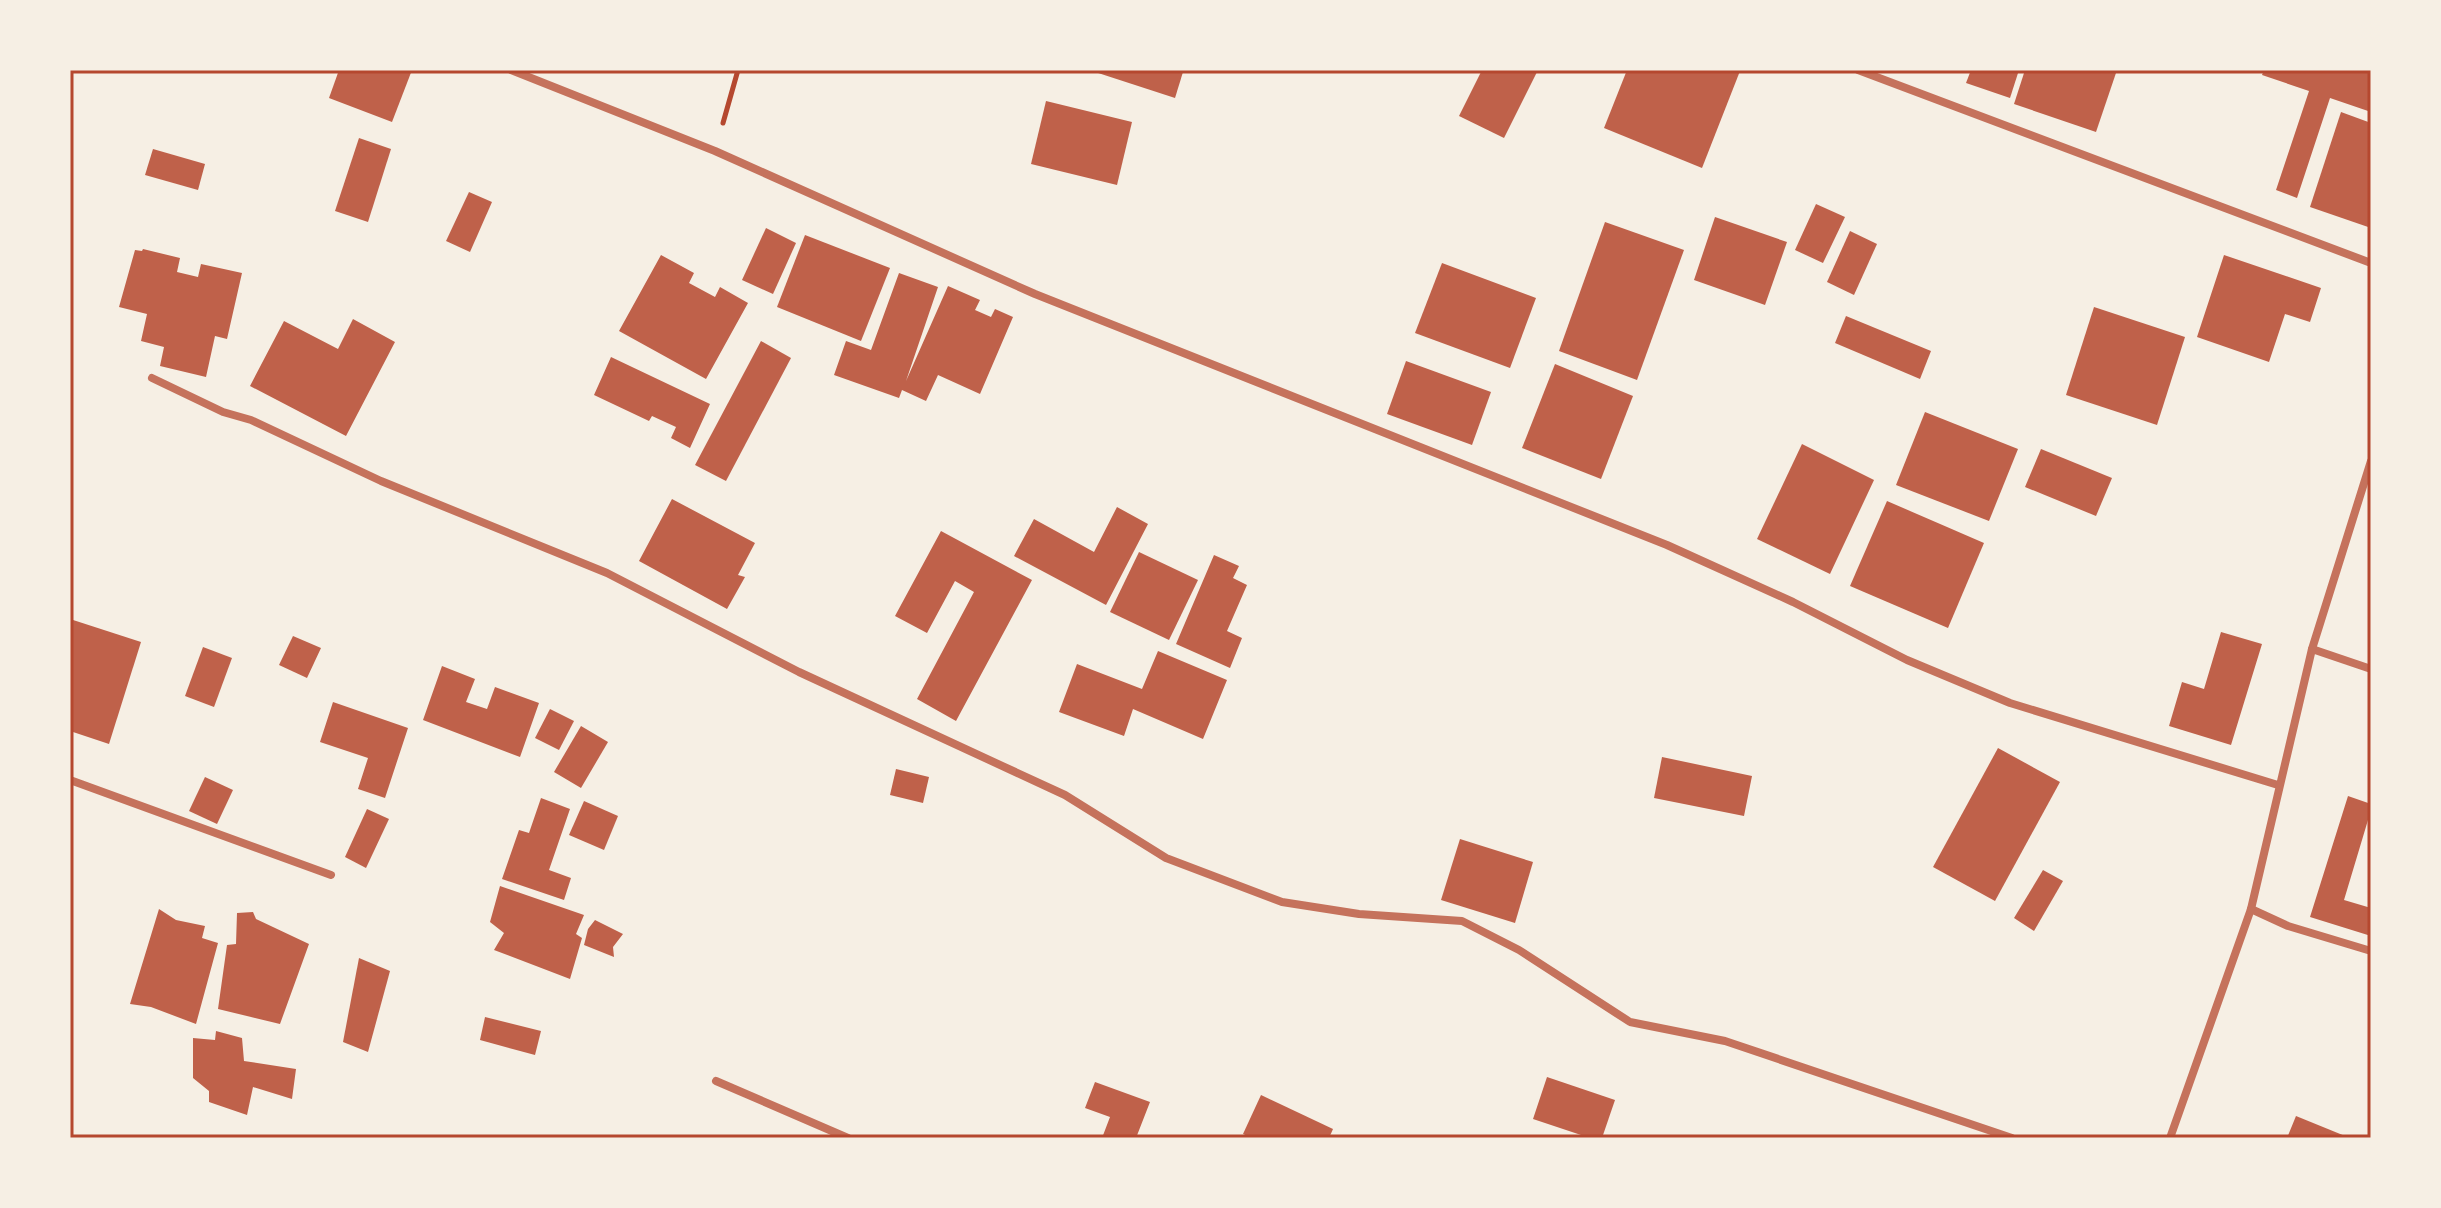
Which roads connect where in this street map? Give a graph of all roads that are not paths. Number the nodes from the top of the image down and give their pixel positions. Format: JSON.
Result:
{"nodes":[{"id":1,"x":511,"y":70,"type":"edge"},
{"id":2,"x":1858,"y":70,"type":"edge"},
{"id":3,"x":2371,"y":263,"type":"edge"},
{"id":4,"x":152,"y":378,"type":"dead end"},
{"id":5,"x":2371,"y":461,"type":"edge"},
{"id":6,"x":2312,"y":649,"type":"junction"},
{"id":7,"x":2371,"y":669,"type":"edge"},
{"id":8,"x":70,"y":780,"type":"edge"},
{"id":9,"x":2278,"y":785,"type":"junction"},
{"id":10,"x":331,"y":875,"type":"dead end"},
{"id":11,"x":2251,"y":909,"type":"junction"},
{"id":12,"x":2371,"y":951,"type":"edge"},
{"id":13,"x":716,"y":1081,"type":"dead end"},
{"id":14,"x":848,"y":1138,"type":"edge"},
{"id":15,"x":2012,"y":1138,"type":"edge"},
{"id":16,"x":2170,"y":1138,"type":"edge"}],
"edges":[{"from":1,"to":9,"type":"street"},
{"from":2,"to":3,"type":"street"},
{"from":4,"to":15,"type":"street"},
{"from":5,"to":6,"type":"street"},
{"from":6,"to":7,"type":"street"},
{"from":6,"to":9,"type":"street"},
{"from":8,"to":10,"type":"street"},
{"from":9,"to":11,"type":"street"},
{"from":11,"to":12,"type":"street"},
{"from":11,"to":16,"type":"street"},
{"from":13,"to":14,"type":"street"}]}
